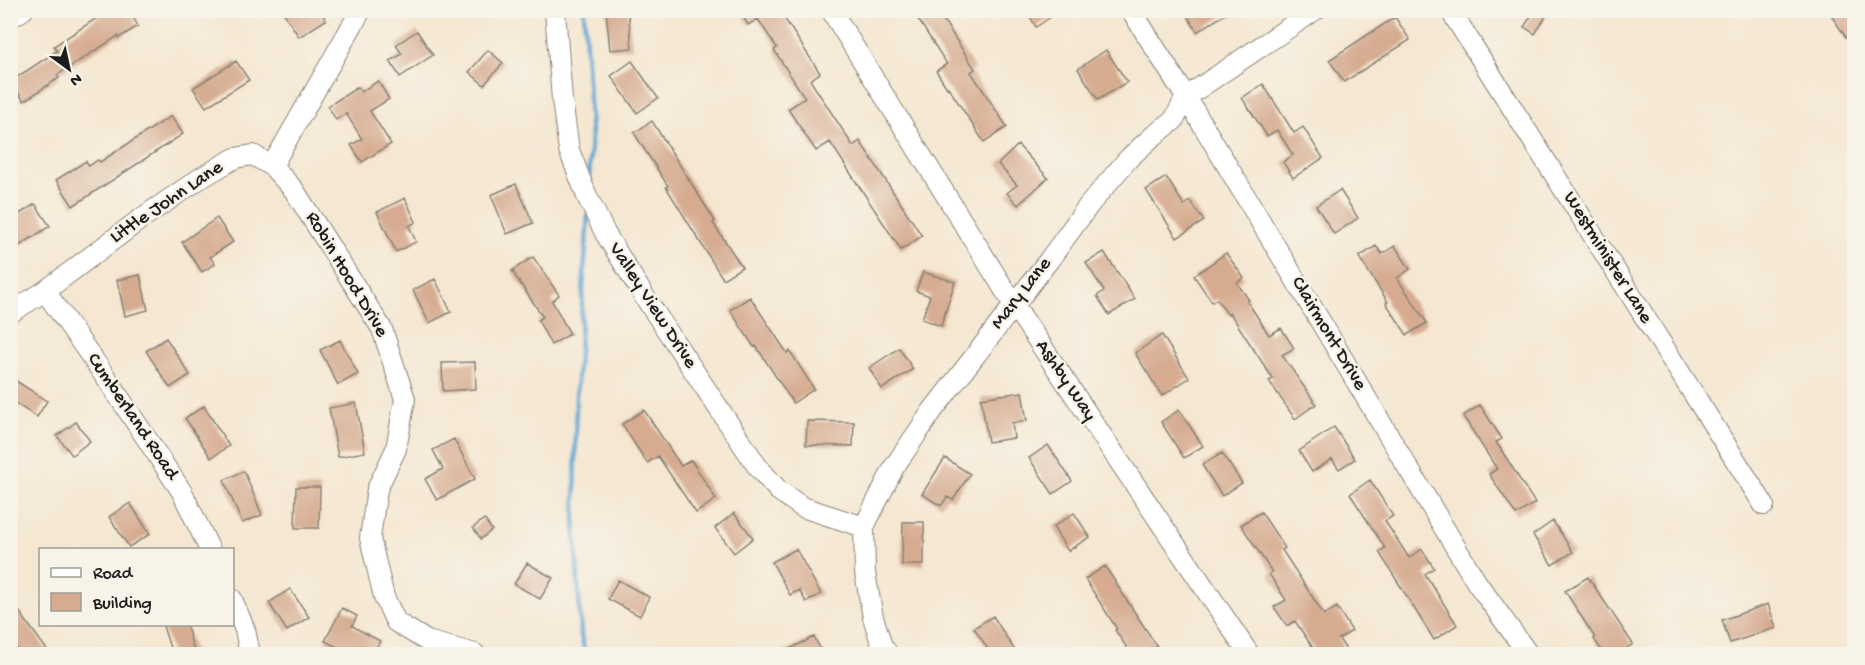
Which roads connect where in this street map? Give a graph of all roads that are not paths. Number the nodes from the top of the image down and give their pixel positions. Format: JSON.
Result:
{"nodes":[{"id":1,"x":23,"y":10,"type":"edge"},
{"id":2,"x":361,"y":10,"type":"edge"},
{"id":3,"x":555,"y":10,"type":"edge"},
{"id":4,"x":831,"y":10,"type":"edge"},
{"id":5,"x":1131,"y":10,"type":"edge"},
{"id":6,"x":1316,"y":10,"type":"edge"},
{"id":7,"x":1450,"y":10,"type":"edge"},
{"id":8,"x":10,"y":18,"type":"edge"},
{"id":9,"x":1185,"y":97,"type":"junction"},
{"id":10,"x":272,"y":166,"type":"junction"},
{"id":11,"x":45,"y":291,"type":"junction"},
{"id":12,"x":1014,"y":305,"type":"junction"},
{"id":13,"x":10,"y":314,"type":"edge"},
{"id":14,"x":1764,"y":506,"type":"dead end"},
{"id":15,"x":864,"y":527,"type":"junction"},
{"id":16,"x":210,"y":548,"type":"edge"},
{"id":17,"x":234,"y":604,"type":"edge"},
{"id":18,"x":250,"y":654,"type":"edge"},
{"id":19,"x":475,"y":654,"type":"edge"},
{"id":20,"x":888,"y":654,"type":"edge"},
{"id":21,"x":1250,"y":654,"type":"edge"},
{"id":22,"x":1528,"y":654,"type":"edge"}],
"edges":[{"from":1,"to":8,"type":"street"},
{"from":2,"to":10,"type":"street"},
{"from":3,"to":15,"type":"street","name":"Valley View Drive"},
{"from":4,"to":12,"type":"street","name":"Ashby Way"},
{"from":5,"to":9,"type":"street","name":"Clairmont Drive"},
{"from":6,"to":9,"type":"street","name":"Mary Lane"},
{"from":7,"to":14,"type":"street","name":"Westminister Lane"},
{"from":9,"to":12,"type":"street","name":"Mary Lane"},
{"from":9,"to":22,"type":"street","name":"Clairmont Drive"},
{"from":10,"to":11,"type":"street","name":"Little John Lane"},
{"from":10,"to":19,"type":"street","name":"Robin Hood Drive"},
{"from":11,"to":13,"type":"street","name":"Little John Lane"},
{"from":11,"to":16,"type":"street","name":"Cumberland Road"},
{"from":12,"to":15,"type":"street","name":"Mary Lane"},
{"from":12,"to":21,"type":"street","name":"Ashby Way"},
{"from":15,"to":20,"type":"street","name":"Mary Lane"},
{"from":17,"to":18,"type":"street"}]}
